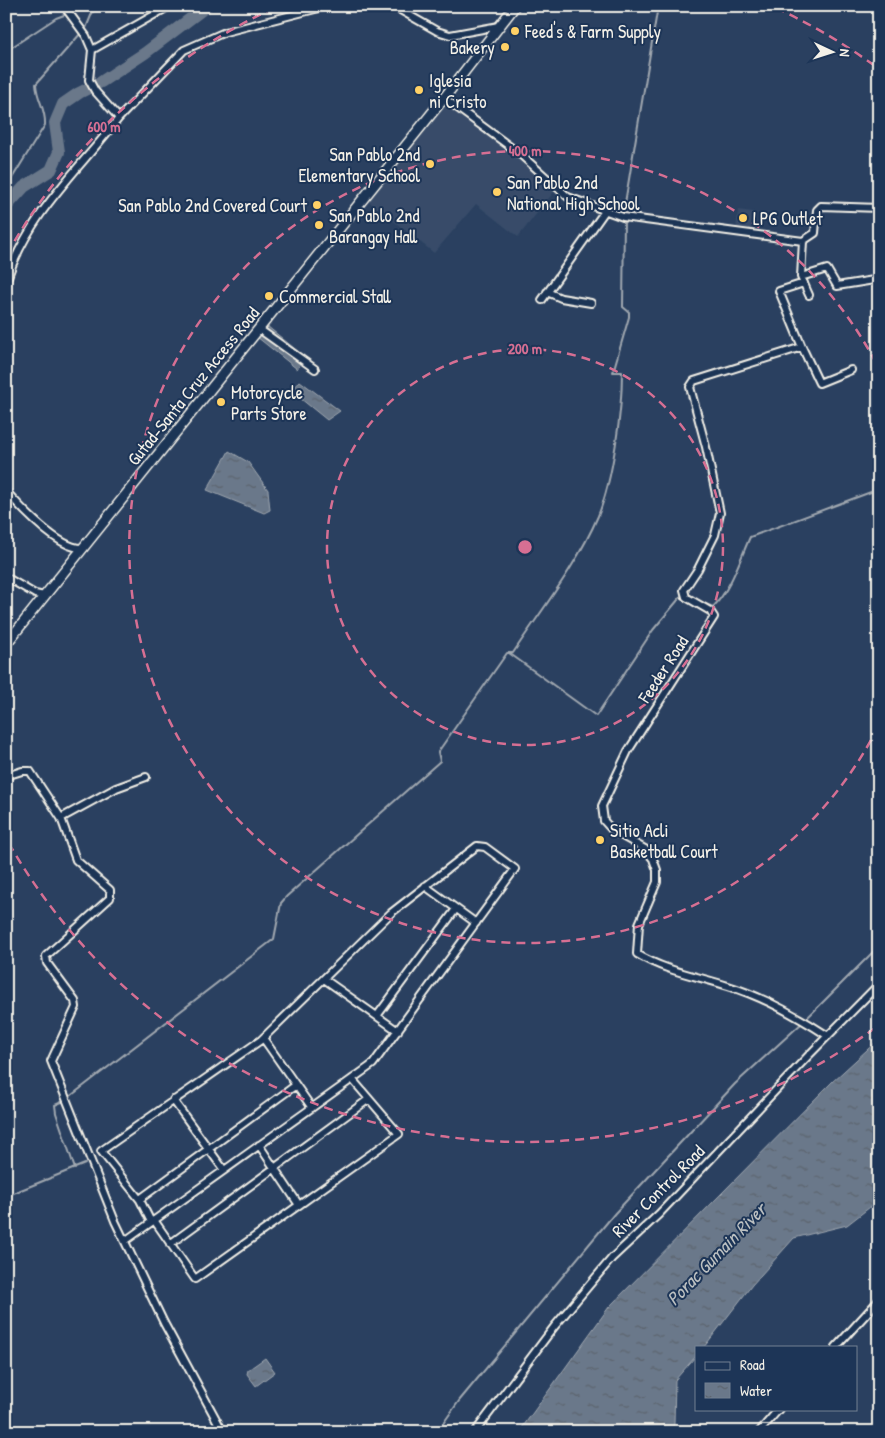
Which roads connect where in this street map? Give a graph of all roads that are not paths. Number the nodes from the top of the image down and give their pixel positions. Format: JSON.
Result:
{"nodes":[{"id":1,"x":64,"y":6,"type":"edge"},
{"id":2,"x":170,"y":6,"type":"edge"},
{"id":3,"x":327,"y":6,"type":"edge"},
{"id":4,"x":393,"y":6,"type":"edge"},
{"id":5,"x":515,"y":6,"type":"edge"},
{"id":6,"x":499,"y":26,"type":"junction"},
{"id":7,"x":92,"y":50,"type":"junction"},
{"id":8,"x":444,"y":98,"type":"junction"},
{"id":9,"x":119,"y":118,"type":"junction"},
{"id":10,"x":879,"y":208,"type":"edge"},
{"id":11,"x":604,"y":211,"type":"junction"},
{"id":12,"x":803,"y":241,"type":"junction"},
{"id":13,"x":803,"y":280,"type":"junction"},
{"id":14,"x":874,"y":280,"type":"dead end"},
{"id":15,"x":6,"y":282,"type":"edge"},
{"id":16,"x":547,"y":292,"type":"junction"},
{"id":17,"x":809,"y":295,"type":"dead end"},
{"id":18,"x":542,"y":300,"type":"dead end"},
{"id":19,"x":591,"y":304,"type":"dead end"},
{"id":20,"x":259,"y":329,"type":"junction"},
{"id":21,"x":802,"y":347,"type":"junction"},
{"id":22,"x":315,"y":369,"type":"dead end"},
{"id":23,"x":850,"y":370,"type":"dead end"},
{"id":24,"x":6,"y":491,"type":"edge"},
{"id":25,"x":83,"y":548,"type":"junction"},
{"id":26,"x":6,"y":577,"type":"edge"},
{"id":27,"x":44,"y":596,"type":"junction"},
{"id":28,"x":6,"y":644,"type":"edge"},
{"id":29,"x":6,"y":776,"type":"edge"},
{"id":30,"x":146,"y":776,"type":"dead end"},
{"id":31,"x":61,"y":818,"type":"junction"},
{"id":32,"x":425,"y":886,"type":"junction"},
{"id":33,"x":456,"y":909,"type":"junction"},
{"id":34,"x":476,"y":923,"type":"junction"},
{"id":35,"x":324,"y":979,"type":"junction"},
{"id":36,"x":879,"y":984,"type":"edge"},
{"id":37,"x":377,"y":1016,"type":"junction"},
{"id":38,"x":398,"y":1031,"type":"junction"},
{"id":39,"x":828,"y":1036,"type":"junction"},
{"id":40,"x":263,"y":1038,"type":"junction"},
{"id":41,"x":352,"y":1079,"type":"junction"},
{"id":42,"x":296,"y":1085,"type":"junction"},
{"id":43,"x":369,"y":1099,"type":"junction"},
{"id":44,"x":173,"y":1100,"type":"junction"},
{"id":45,"x":312,"y":1108,"type":"junction"},
{"id":46,"x":259,"y":1145,"type":"junction"},
{"id":47,"x":208,"y":1149,"type":"junction"},
{"id":48,"x":274,"y":1168,"type":"junction"},
{"id":49,"x":224,"y":1170,"type":"junction"},
{"id":50,"x":140,"y":1199,"type":"junction"},
{"id":51,"x":299,"y":1205,"type":"junction"},
{"id":52,"x":153,"y":1221,"type":"junction"},
{"id":53,"x":125,"y":1241,"type":"junction"},
{"id":54,"x":170,"y":1244,"type":"junction"},
{"id":55,"x":879,"y":1300,"type":"edge"},
{"id":56,"x":837,"y":1346,"type":"edge"},
{"id":57,"x":778,"y":1410,"type":"edge"},
{"id":58,"x":224,"y":1432,"type":"edge"},
{"id":59,"x":475,"y":1432,"type":"edge"},
{"id":60,"x":759,"y":1432,"type":"edge"}],
"edges":[{"from":1,"to":7,"type":"street"},
{"from":2,"to":7,"type":"street"},
{"from":3,"to":9,"type":"street"},
{"from":4,"to":6,"type":"street"},
{"from":5,"to":6,"type":"main road","name":"Gutad-Santa Cruz Access Road"},
{"from":6,"to":8,"type":"main road","name":"Gutad-Santa Cruz Access Road"},
{"from":7,"to":9,"type":"street"},
{"from":8,"to":11,"type":"street"},
{"from":8,"to":20,"type":"main road","name":"Gutad-Santa Cruz Access Road"},
{"from":9,"to":15,"type":"street"},
{"from":10,"to":12,"type":"street"},
{"from":11,"to":12,"type":"street"},
{"from":11,"to":16,"type":"street"},
{"from":12,"to":13,"type":"street"},
{"from":13,"to":14,"type":"street"},
{"from":13,"to":17,"type":"street"},
{"from":13,"to":21,"type":"street"},
{"from":16,"to":18,"type":"street"},
{"from":16,"to":19,"type":"street"},
{"from":20,"to":22,"type":"street"},
{"from":20,"to":25,"type":"main road","name":"Gutad-Santa Cruz Access Road"},
{"from":21,"to":23,"type":"street"},
{"from":21,"to":39,"type":"street","name":"Feeder Road"},
{"from":24,"to":25,"type":"street"},
{"from":25,"to":27,"type":"main road","name":"Gutad-Santa Cruz Access Road"},
{"from":26,"to":27,"type":"street"},
{"from":27,"to":28,"type":"main road","name":"Gutad-Santa Cruz Access Road"},
{"from":29,"to":31,"type":"street"},
{"from":30,"to":31,"type":"street"},
{"from":31,"to":53,"type":"street"},
{"from":32,"to":33,"type":"street"},
{"from":32,"to":34,"type":"street"},
{"from":32,"to":35,"type":"street"},
{"from":33,"to":34,"type":"street"},
{"from":33,"to":37,"type":"street"},
{"from":34,"to":38,"type":"street"},
{"from":35,"to":37,"type":"street"},
{"from":35,"to":40,"type":"street"},
{"from":36,"to":39,"type":"street","name":"River Control Road"},
{"from":37,"to":38,"type":"street"},
{"from":38,"to":41,"type":"street"},
{"from":39,"to":59,"type":"street","name":"River Control Road"},
{"from":40,"to":42,"type":"street"},
{"from":40,"to":44,"type":"street"},
{"from":41,"to":43,"type":"street"},
{"from":41,"to":45,"type":"street"},
{"from":42,"to":45,"type":"street"},
{"from":42,"to":47,"type":"street"},
{"from":43,"to":48,"type":"street"},
{"from":43,"to":51,"type":"street"},
{"from":44,"to":47,"type":"street"},
{"from":44,"to":50,"type":"street"},
{"from":45,"to":46,"type":"street"},
{"from":46,"to":48,"type":"street"},
{"from":46,"to":49,"type":"street"},
{"from":47,"to":49,"type":"street"},
{"from":47,"to":50,"type":"street"},
{"from":48,"to":51,"type":"street"},
{"from":48,"to":54,"type":"street"},
{"from":49,"to":52,"type":"street"},
{"from":50,"to":52,"type":"street"},
{"from":51,"to":54,"type":"street"},
{"from":52,"to":53,"type":"street"},
{"from":52,"to":54,"type":"street"},
{"from":53,"to":58,"type":"street"},
{"from":55,"to":56,"type":"street"},
{"from":57,"to":60,"type":"street"}]}
